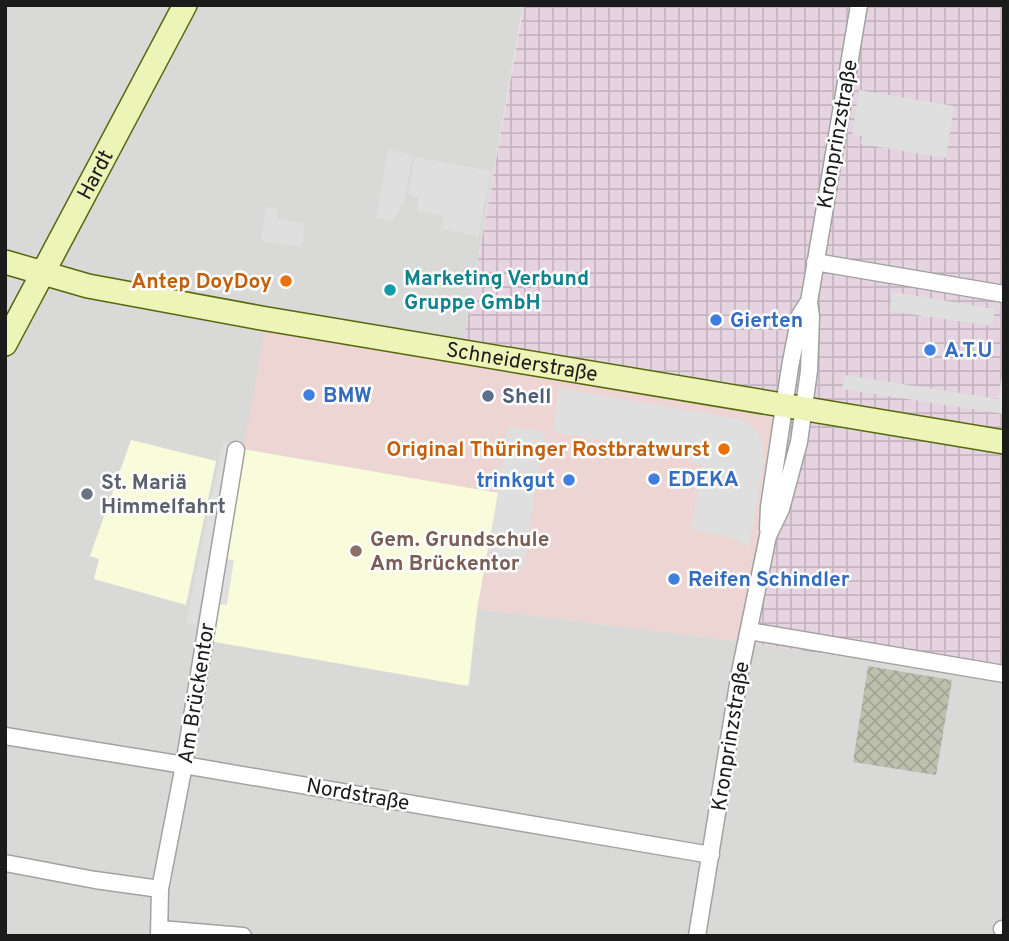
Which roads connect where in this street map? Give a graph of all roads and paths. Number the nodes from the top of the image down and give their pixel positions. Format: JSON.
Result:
{"nodes":[{"id":1,"x":185,"y":5,"type":"edge"},
{"id":2,"x":859,"y":5,"type":"edge"},
{"id":3,"x":5,"y":262,"type":"edge"},
{"id":4,"x":815,"y":262,"type":"junction"},
{"id":5,"x":42,"y":274,"type":"junction"},
{"id":6,"x":1004,"y":294,"type":"edge"},
{"id":7,"x":5,"y":344,"type":"edge"},
{"id":8,"x":794,"y":407,"type":"junction"},
{"id":9,"x":1004,"y":442,"type":"edge"},
{"id":10,"x":236,"y":450,"type":"dead end"},
{"id":11,"x":749,"y":631,"type":"junction"},
{"id":12,"x":1004,"y":674,"type":"edge"},
{"id":13,"x":5,"y":736,"type":"edge"},
{"id":14,"x":184,"y":765,"type":"junction"},
{"id":15,"x":711,"y":855,"type":"junction"},
{"id":16,"x":5,"y":863,"type":"edge"},
{"id":17,"x":160,"y":889,"type":"junction"},
{"id":18,"x":159,"y":932,"type":"edge"},
{"id":19,"x":243,"y":936,"type":"edge"},
{"id":20,"x":697,"y":936,"type":"edge"}],
"edges":[{"from":1,"to":5,"type":"main road","name":"Hardt"},
{"from":2,"to":4,"type":"street","name":"Kronprinzstraße"},
{"from":3,"to":5,"type":"main road","name":"Schneiderstraße"},
{"from":4,"to":6,"type":"street"},
{"from":4,"to":8,"type":"street","name":"Kronprinzstraße"},
{"from":5,"to":7,"type":"main road","name":"Hardt"},
{"from":5,"to":8,"type":"main road","name":"Schneiderstraße"},
{"from":8,"to":9,"type":"main road","name":"Schneiderstraße"},
{"from":8,"to":11,"type":"street","name":"Kronprinzstraße"},
{"from":10,"to":14,"type":"street","name":"Am Brückentor"},
{"from":11,"to":12,"type":"street"},
{"from":11,"to":15,"type":"street","name":"Kronprinzstraße"},
{"from":13,"to":14,"type":"street","name":"Nordstraße"},
{"from":14,"to":15,"type":"street","name":"Nordstraße"},
{"from":14,"to":17,"type":"street","name":"Am Brückentor"},
{"from":15,"to":20,"type":"street","name":"Kronprinzstraße"},
{"from":16,"to":17,"type":"street"},
{"from":17,"to":18,"type":"street","name":"Am Brückentor"},
{"from":18,"to":19,"type":"street"}]}
